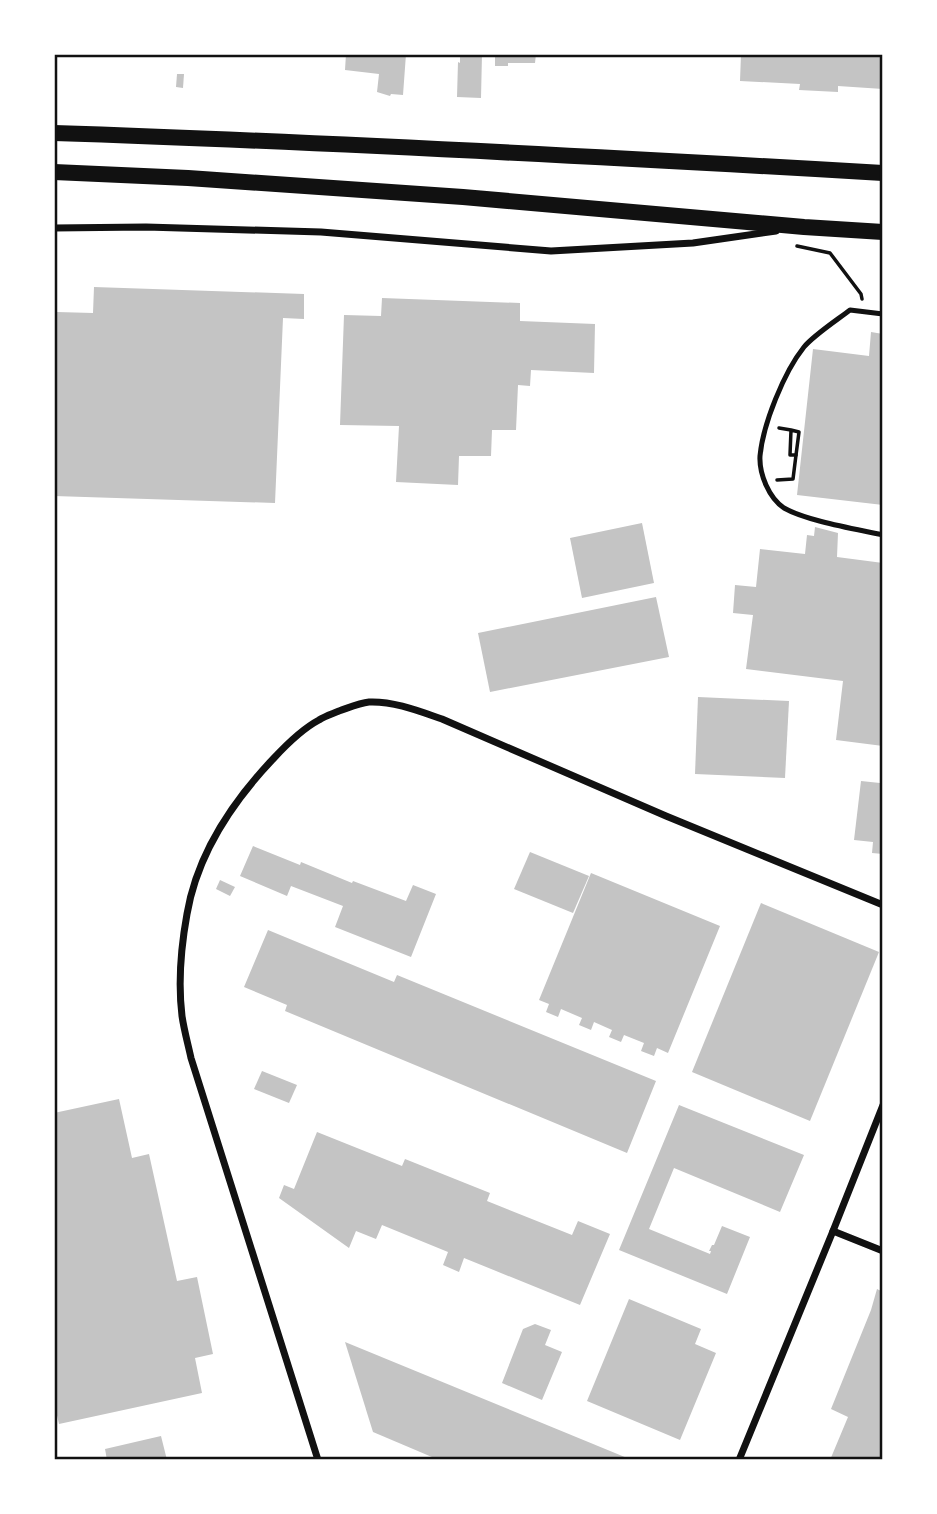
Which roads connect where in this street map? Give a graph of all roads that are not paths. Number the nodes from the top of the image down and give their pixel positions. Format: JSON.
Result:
{"nodes":[{"id":1,"x":54,"y":133,"type":"edge"},
{"id":2,"x":54,"y":172,"type":"edge"},
{"id":3,"x":883,"y":173,"type":"edge"},
{"id":4,"x":804,"y":227,"type":"junction"},
{"id":5,"x":54,"y":229,"type":"edge"},
{"id":6,"x":883,"y":232,"type":"edge"},
{"id":7,"x":883,"y":314,"type":"edge"},
{"id":8,"x":883,"y":536,"type":"edge"},
{"id":9,"x":883,"y":905,"type":"edge"},
{"id":10,"x":883,"y":1105,"type":"edge"},
{"id":11,"x":833,"y":1231,"type":"junction"},
{"id":12,"x":883,"y":1251,"type":"edge"},
{"id":13,"x":318,"y":1460,"type":"edge"},
{"id":14,"x":738,"y":1460,"type":"edge"}],
"edges":[{"from":1,"to":3,"type":"main road"},
{"from":2,"to":4,"type":"main road"},
{"from":4,"to":5,"type":"street"},
{"from":4,"to":6,"type":"main road"},
{"from":7,"to":8,"type":"lane"},
{"from":9,"to":13,"type":"street"},
{"from":10,"to":11,"type":"street"},
{"from":11,"to":12,"type":"street"},
{"from":11,"to":14,"type":"street"}]}
